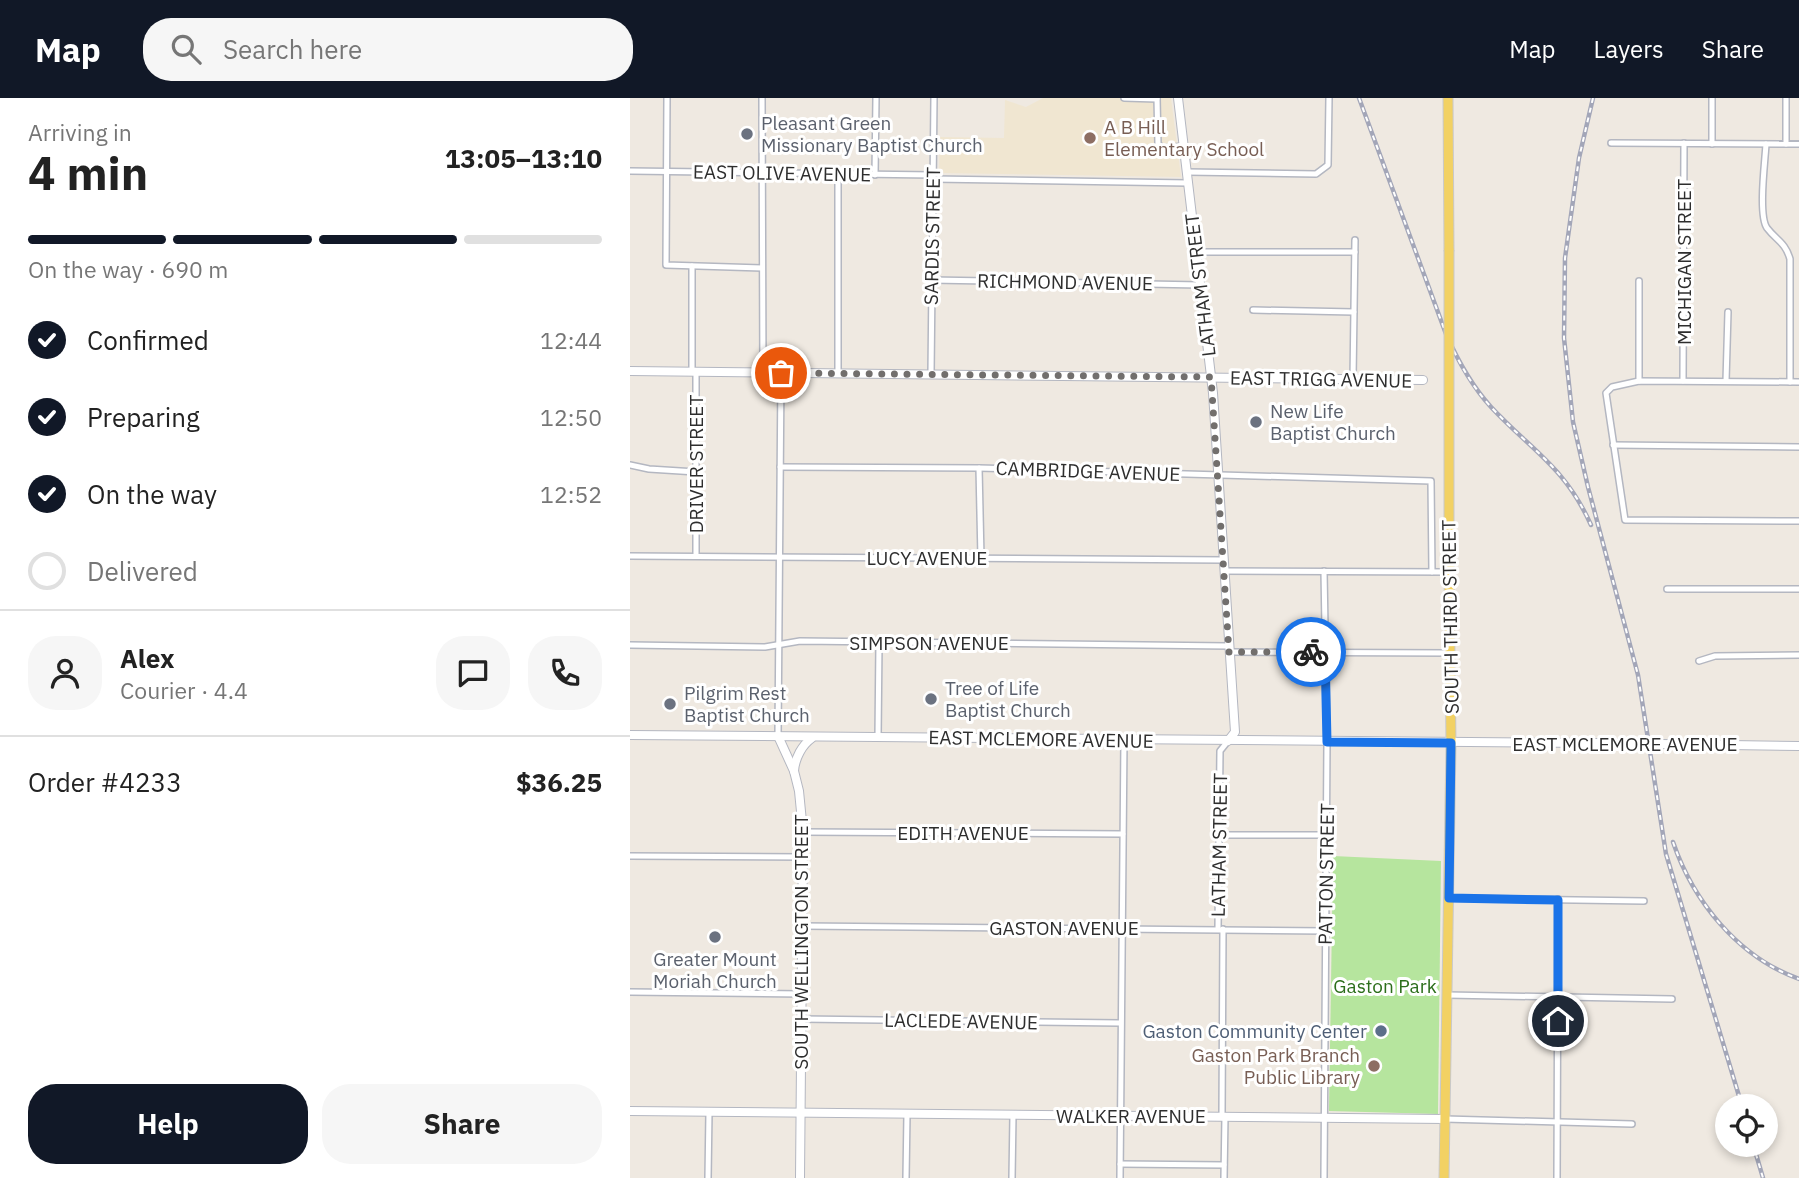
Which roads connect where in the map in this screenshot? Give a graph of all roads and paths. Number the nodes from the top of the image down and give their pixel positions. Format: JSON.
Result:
{"nodes":[{"id":1,"x":667,"y":98,"type":"edge"},
{"id":2,"x":762,"y":98,"type":"edge"},
{"id":3,"x":876,"y":98,"type":"edge"},
{"id":4,"x":934,"y":98,"type":"edge"},
{"id":5,"x":1124,"y":98,"type":"edge"},
{"id":6,"x":1157,"y":98,"type":"edge"},
{"id":7,"x":1178,"y":98,"type":"edge"},
{"id":8,"x":1329,"y":98,"type":"edge"},
{"id":9,"x":1448,"y":98,"type":"edge"},
{"id":10,"x":1712,"y":98,"type":"edge"},
{"id":11,"x":1786,"y":98,"type":"edge"},
{"id":12,"x":1611,"y":143,"type":"dead end"},
{"id":13,"x":1684,"y":144,"type":"junction"},
{"id":14,"x":1712,"y":144,"type":"junction"},
{"id":15,"x":1766,"y":144,"type":"junction"},
{"id":16,"x":1786,"y":144,"type":"junction"},
{"id":17,"x":1799,"y":144,"type":"edge"},
{"id":18,"x":1184,"y":146,"type":"junction"},
{"id":19,"x":630,"y":172,"type":"edge"},
{"id":20,"x":666,"y":172,"type":"junction"},
{"id":21,"x":1187,"y":172,"type":"junction"},
{"id":22,"x":762,"y":174,"type":"junction"},
{"id":23,"x":838,"y":174,"type":"junction"},
{"id":24,"x":875,"y":175,"type":"junction"},
{"id":25,"x":933,"y":177,"type":"junction"},
{"id":26,"x":1188,"y":183,"type":"junction"},
{"id":27,"x":1355,"y":240,"type":"dead end"},
{"id":28,"x":1197,"y":252,"type":"junction"},
{"id":29,"x":1355,"y":253,"type":"junction"},
{"id":30,"x":692,"y":266,"type":"junction"},
{"id":31,"x":762,"y":268,"type":"junction"},
{"id":32,"x":931,"y":280,"type":"junction"},
{"id":33,"x":1639,"y":281,"type":"dead end"},
{"id":34,"x":1200,"y":285,"type":"junction"},
{"id":35,"x":1253,"y":310,"type":"dead end"},
{"id":36,"x":1354,"y":312,"type":"junction"},
{"id":37,"x":1728,"y":312,"type":"dead end"},
{"id":38,"x":630,"y":371,"type":"edge"},
{"id":39,"x":694,"y":372,"type":"junction"},
{"id":40,"x":763,"y":373,"type":"junction"},
{"id":41,"x":781,"y":373,"type":"junction"},
{"id":42,"x":838,"y":373,"type":"junction"},
{"id":43,"x":931,"y":374,"type":"junction"},
{"id":44,"x":1211,"y":377,"type":"junction"},
{"id":45,"x":1353,"y":379,"type":"junction"},
{"id":46,"x":1423,"y":380,"type":"dead end"},
{"id":47,"x":1639,"y":381,"type":"junction"},
{"id":48,"x":1683,"y":381,"type":"junction"},
{"id":49,"x":1726,"y":381,"type":"junction"},
{"id":50,"x":1790,"y":382,"type":"junction"},
{"id":51,"x":1799,"y":382,"type":"edge"},
{"id":52,"x":1613,"y":445,"type":"junction"},
{"id":53,"x":1799,"y":447,"type":"edge"},
{"id":54,"x":630,"y":465,"type":"edge"},
{"id":55,"x":780,"y":467,"type":"junction"},
{"id":56,"x":979,"y":468,"type":"junction"},
{"id":57,"x":696,"y":472,"type":"junction"},
{"id":58,"x":1218,"y":476,"type":"junction"},
{"id":59,"x":1799,"y":521,"type":"edge"},
{"id":60,"x":630,"y":556,"type":"edge"},
{"id":61,"x":695,"y":556,"type":"junction"},
{"id":62,"x":779,"y":557,"type":"junction"},
{"id":63,"x":981,"y":558,"type":"junction"},
{"id":64,"x":1223,"y":560,"type":"junction"},
{"id":65,"x":1449,"y":569,"type":"junction"},
{"id":66,"x":1224,"y":571,"type":"junction"},
{"id":67,"x":1324,"y":571,"type":"junction"},
{"id":68,"x":1432,"y":572,"type":"junction"},
{"id":69,"x":1667,"y":589,"type":"dead end"},
{"id":70,"x":1799,"y":589,"type":"edge"},
{"id":71,"x":879,"y":643,"type":"junction"},
{"id":72,"x":630,"y":645,"type":"edge"},
{"id":73,"x":779,"y":645,"type":"junction"},
{"id":74,"x":1229,"y":649,"type":"junction"},
{"id":75,"x":1325,"y":652,"type":"junction"},
{"id":76,"x":1451,"y":653,"type":"junction"},
{"id":77,"x":1799,"y":655,"type":"edge"},
{"id":78,"x":1699,"y":661,"type":"dead end"},
{"id":79,"x":630,"y":735,"type":"edge"},
{"id":80,"x":778,"y":736,"type":"junction"},
{"id":81,"x":813,"y":737,"type":"junction"},
{"id":82,"x":878,"y":737,"type":"junction"},
{"id":83,"x":1124,"y":740,"type":"junction"},
{"id":84,"x":1228,"y":741,"type":"junction"},
{"id":85,"x":1327,"y":742,"type":"junction"},
{"id":86,"x":1451,"y":743,"type":"junction"},
{"id":87,"x":1799,"y":746,"type":"edge"},
{"id":88,"x":794,"y":771,"type":"junction"},
{"id":89,"x":803,"y":832,"type":"junction"},
{"id":90,"x":1123,"y":834,"type":"junction"},
{"id":91,"x":1219,"y":835,"type":"junction"},
{"id":92,"x":1327,"y":835,"type":"junction"},
{"id":93,"x":630,"y":856,"type":"edge"},
{"id":94,"x":803,"y":857,"type":"junction"},
{"id":95,"x":1449,"y":898,"type":"junction"},
{"id":96,"x":1558,"y":900,"type":"junction"},
{"id":97,"x":1644,"y":901,"type":"dead end"},
{"id":98,"x":802,"y":926,"type":"junction"},
{"id":99,"x":1122,"y":928,"type":"junction"},
{"id":100,"x":1221,"y":929,"type":"junction"},
{"id":101,"x":1325,"y":931,"type":"junction"},
{"id":102,"x":630,"y":992,"type":"edge"},
{"id":103,"x":802,"y":993,"type":"junction"},
{"id":104,"x":1447,"y":995,"type":"junction"},
{"id":105,"x":1558,"y":996,"type":"junction"},
{"id":106,"x":1672,"y":999,"type":"dead end"},
{"id":107,"x":801,"y":1019,"type":"junction"},
{"id":108,"x":1120,"y":1023,"type":"junction"},
{"id":109,"x":630,"y":1111,"type":"edge"},
{"id":110,"x":709,"y":1112,"type":"junction"},
{"id":111,"x":800,"y":1113,"type":"junction"},
{"id":112,"x":907,"y":1114,"type":"junction"},
{"id":113,"x":1013,"y":1115,"type":"junction"},
{"id":114,"x":1120,"y":1116,"type":"junction"},
{"id":115,"x":1223,"y":1116,"type":"junction"},
{"id":116,"x":1325,"y":1118,"type":"junction"},
{"id":117,"x":1445,"y":1119,"type":"junction"},
{"id":118,"x":1557,"y":1122,"type":"junction"},
{"id":119,"x":1632,"y":1124,"type":"dead end"},
{"id":120,"x":1120,"y":1164,"type":"junction"},
{"id":121,"x":1224,"y":1165,"type":"junction"},
{"id":122,"x":1324,"y":1177,"type":"edge"},
{"id":123,"x":708,"y":1178,"type":"edge"},
{"id":124,"x":800,"y":1178,"type":"edge"},
{"id":125,"x":906,"y":1178,"type":"edge"},
{"id":126,"x":1012,"y":1178,"type":"edge"},
{"id":127,"x":1120,"y":1178,"type":"edge"},
{"id":128,"x":1224,"y":1178,"type":"edge"},
{"id":129,"x":1444,"y":1178,"type":"edge"},
{"id":130,"x":1557,"y":1178,"type":"edge"}],
"edges":[{"from":1,"to":20,"type":"street"},
{"from":2,"to":22,"type":"street"},
{"from":3,"to":24,"type":"street"},
{"from":4,"to":25,"type":"street","name":"SARDIS STREET"},
{"from":5,"to":6,"type":"street"},
{"from":6,"to":18,"type":"street"},
{"from":7,"to":18,"type":"street","name":"LATHAM STREET"},
{"from":8,"to":21,"type":"street"},
{"from":9,"to":65,"type":"main road","name":"SOUTH THIRD STREET","bridge":true},
{"from":10,"to":14,"type":"street"},
{"from":11,"to":16,"type":"street"},
{"from":12,"to":13,"type":"street"},
{"from":13,"to":14,"type":"street"},
{"from":13,"to":48,"type":"street","name":"MICHIGAN STREET"},
{"from":14,"to":15,"type":"street"},
{"from":15,"to":16,"type":"street"},
{"from":15,"to":50,"type":"street"},
{"from":16,"to":17,"type":"street"},
{"from":18,"to":21,"type":"street","name":"LATHAM STREET"},
{"from":19,"to":20,"type":"street","name":"EAST OLIVE AVENUE"},
{"from":20,"to":22,"type":"street","name":"EAST OLIVE AVENUE"},
{"from":20,"to":30,"type":"street"},
{"from":21,"to":26,"type":"street","name":"LATHAM STREET"},
{"from":22,"to":23,"type":"street","name":"EAST OLIVE AVENUE"},
{"from":22,"to":31,"type":"street"},
{"from":23,"to":24,"type":"street","name":"EAST OLIVE AVENUE"},
{"from":23,"to":42,"type":"street"},
{"from":24,"to":25,"type":"street","name":"EAST OLIVE AVENUE"},
{"from":25,"to":26,"type":"street","name":"EAST OLIVE AVENUE"},
{"from":25,"to":32,"type":"street","name":"SARDIS STREET"},
{"from":26,"to":28,"type":"street","name":"LATHAM STREET"},
{"from":27,"to":29,"type":"street"},
{"from":28,"to":29,"type":"street"},
{"from":28,"to":34,"type":"street","name":"LATHAM STREET"},
{"from":29,"to":36,"type":"street"},
{"from":30,"to":31,"type":"street"},
{"from":30,"to":39,"type":"street","name":"DRIVER STREET"},
{"from":31,"to":40,"type":"street"},
{"from":32,"to":34,"type":"street","name":"RICHMOND AVENUE"},
{"from":32,"to":43,"type":"street","name":"SARDIS STREET"},
{"from":33,"to":47,"type":"street"},
{"from":34,"to":44,"type":"street","name":"LATHAM STREET"},
{"from":35,"to":36,"type":"street"},
{"from":36,"to":45,"type":"street"},
{"from":37,"to":49,"type":"street"},
{"from":38,"to":39,"type":"street","name":"EAST TRIGG AVENUE"},
{"from":39,"to":40,"type":"street","name":"EAST TRIGG AVENUE"},
{"from":39,"to":57,"type":"street","name":"DRIVER STREET"},
{"from":40,"to":41,"type":"street","name":"EAST TRIGG AVENUE"},
{"from":41,"to":42,"type":"street","name":"EAST TRIGG AVENUE"},
{"from":41,"to":55,"type":"street","name":"SOUTH WELLINGTON STREET"},
{"from":42,"to":43,"type":"street","name":"EAST TRIGG AVENUE"},
{"from":43,"to":44,"type":"street","name":"EAST TRIGG AVENUE"},
{"from":44,"to":45,"type":"street","name":"EAST TRIGG AVENUE"},
{"from":44,"to":58,"type":"street","name":"LATHAM STREET"},
{"from":45,"to":46,"type":"street","name":"EAST TRIGG AVENUE"},
{"from":47,"to":48,"type":"street"},
{"from":47,"to":52,"type":"street"},
{"from":48,"to":49,"type":"street"},
{"from":49,"to":50,"type":"street"},
{"from":50,"to":51,"type":"street"},
{"from":52,"to":53,"type":"street"},
{"from":52,"to":59,"type":"street"},
{"from":54,"to":57,"type":"street"},
{"from":55,"to":56,"type":"street","name":"CAMBRIDGE AVENUE"},
{"from":55,"to":62,"type":"street","name":"SOUTH WELLINGTON STREET"},
{"from":56,"to":58,"type":"street","name":"CAMBRIDGE AVENUE"},
{"from":56,"to":63,"type":"street"},
{"from":57,"to":61,"type":"street","name":"DRIVER STREET"},
{"from":58,"to":64,"type":"street","name":"LATHAM STREET"},
{"from":58,"to":68,"type":"street","name":"CAMBRIDGE AVENUE"},
{"from":60,"to":61,"type":"street","name":"LUCY AVENUE"},
{"from":61,"to":62,"type":"street","name":"LUCY AVENUE"},
{"from":62,"to":63,"type":"street","name":"LUCY AVENUE"},
{"from":62,"to":73,"type":"street","name":"SOUTH WELLINGTON STREET"},
{"from":63,"to":64,"type":"street","name":"LUCY AVENUE"},
{"from":64,"to":66,"type":"street","name":"LATHAM STREET"},
{"from":65,"to":68,"type":"street"},
{"from":65,"to":76,"type":"main road","name":"SOUTH THIRD STREET"},
{"from":66,"to":67,"type":"street"},
{"from":66,"to":74,"type":"street","name":"LATHAM STREET"},
{"from":67,"to":68,"type":"street"},
{"from":67,"to":75,"type":"street","name":"PATTON STREET"},
{"from":69,"to":70,"type":"street"},
{"from":71,"to":73,"type":"street","name":"SIMPSON AVENUE"},
{"from":71,"to":74,"type":"street","name":"SIMPSON AVENUE"},
{"from":71,"to":82,"type":"street"},
{"from":72,"to":73,"type":"street","name":"SIMPSON AVENUE"},
{"from":73,"to":80,"type":"street","name":"SOUTH WELLINGTON STREET"},
{"from":74,"to":75,"type":"street","name":"SIMPSON AVENUE"},
{"from":74,"to":84,"type":"street","name":"LATHAM STREET"},
{"from":75,"to":76,"type":"street","name":"SIMPSON AVENUE"},
{"from":75,"to":85,"type":"street","name":"PATTON STREET"},
{"from":76,"to":86,"type":"main road","name":"SOUTH THIRD STREET"},
{"from":77,"to":78,"type":"street"},
{"from":79,"to":80,"type":"street","name":"EAST MCLEMORE AVENUE"},
{"from":80,"to":81,"type":"street","name":"EAST MCLEMORE AVENUE"},
{"from":80,"to":88,"type":"street","name":"SOUTH WELLINGTON STREET"},
{"from":81,"to":82,"type":"street","name":"EAST MCLEMORE AVENUE"},
{"from":81,"to":88,"type":"street"},
{"from":82,"to":83,"type":"street","name":"EAST MCLEMORE AVENUE"},
{"from":83,"to":84,"type":"street","name":"EAST MCLEMORE AVENUE"},
{"from":83,"to":90,"type":"street"},
{"from":84,"to":85,"type":"street","name":"EAST MCLEMORE AVENUE"},
{"from":84,"to":91,"type":"street","name":"LATHAM STREET"},
{"from":85,"to":86,"type":"street","name":"EAST MCLEMORE AVENUE"},
{"from":85,"to":92,"type":"street","name":"PATTON STREET"},
{"from":86,"to":87,"type":"street","name":"EAST MCLEMORE AVENUE","bridge":true},
{"from":86,"to":95,"type":"main road","name":"SOUTH THIRD STREET"},
{"from":88,"to":89,"type":"street","name":"SOUTH WELLINGTON STREET"},
{"from":89,"to":90,"type":"street","name":"EDITH AVENUE"},
{"from":89,"to":94,"type":"street","name":"SOUTH WELLINGTON STREET"},
{"from":90,"to":99,"type":"street"},
{"from":91,"to":92,"type":"street"},
{"from":91,"to":100,"type":"street","name":"LATHAM STREET"},
{"from":92,"to":101,"type":"street","name":"PATTON STREET"},
{"from":93,"to":94,"type":"street"},
{"from":94,"to":98,"type":"street","name":"SOUTH WELLINGTON STREET"},
{"from":95,"to":96,"type":"street"},
{"from":95,"to":104,"type":"main road","name":"SOUTH THIRD STREET"},
{"from":96,"to":97,"type":"street"},
{"from":96,"to":105,"type":"street"},
{"from":98,"to":99,"type":"street","name":"GASTON AVENUE"},
{"from":98,"to":103,"type":"street","name":"SOUTH WELLINGTON STREET"},
{"from":99,"to":100,"type":"street","name":"GASTON AVENUE"},
{"from":99,"to":108,"type":"street"},
{"from":100,"to":101,"type":"street","name":"GASTON AVENUE"},
{"from":100,"to":115,"type":"street","name":"LATHAM STREET"},
{"from":101,"to":116,"type":"street","name":"PATTON STREET"},
{"from":102,"to":103,"type":"street"},
{"from":103,"to":107,"type":"street","name":"SOUTH WELLINGTON STREET"},
{"from":104,"to":105,"type":"street"},
{"from":104,"to":117,"type":"main road","name":"SOUTH THIRD STREET"},
{"from":105,"to":106,"type":"street"},
{"from":105,"to":118,"type":"street"},
{"from":107,"to":108,"type":"street","name":"LACLEDE AVENUE"},
{"from":107,"to":111,"type":"street","name":"SOUTH WELLINGTON STREET"},
{"from":108,"to":114,"type":"street"},
{"from":109,"to":110,"type":"street","name":"WALKER AVENUE"},
{"from":110,"to":111,"type":"street","name":"WALKER AVENUE"},
{"from":110,"to":123,"type":"street"},
{"from":111,"to":112,"type":"street","name":"WALKER AVENUE"},
{"from":111,"to":124,"type":"street","name":"SOUTH WELLINGTON STREET"},
{"from":112,"to":113,"type":"street","name":"WALKER AVENUE"},
{"from":112,"to":125,"type":"street"},
{"from":113,"to":114,"type":"street","name":"WALKER AVENUE"},
{"from":113,"to":126,"type":"street"},
{"from":114,"to":115,"type":"street","name":"WALKER AVENUE"},
{"from":114,"to":120,"type":"street"},
{"from":115,"to":116,"type":"street","name":"WALKER AVENUE"},
{"from":115,"to":121,"type":"street","name":"LATHAM STREET"},
{"from":116,"to":117,"type":"street","name":"WALKER AVENUE"},
{"from":116,"to":122,"type":"street","name":"PATTON STREET"},
{"from":117,"to":118,"type":"street","name":"WALKER AVENUE"},
{"from":117,"to":129,"type":"main road","name":"SOUTH THIRD STREET"},
{"from":118,"to":119,"type":"street","name":"WALKER AVENUE"},
{"from":118,"to":130,"type":"street"},
{"from":120,"to":121,"type":"street"},
{"from":120,"to":127,"type":"street"},
{"from":121,"to":128,"type":"street","name":"LATHAM STREET"}]}
